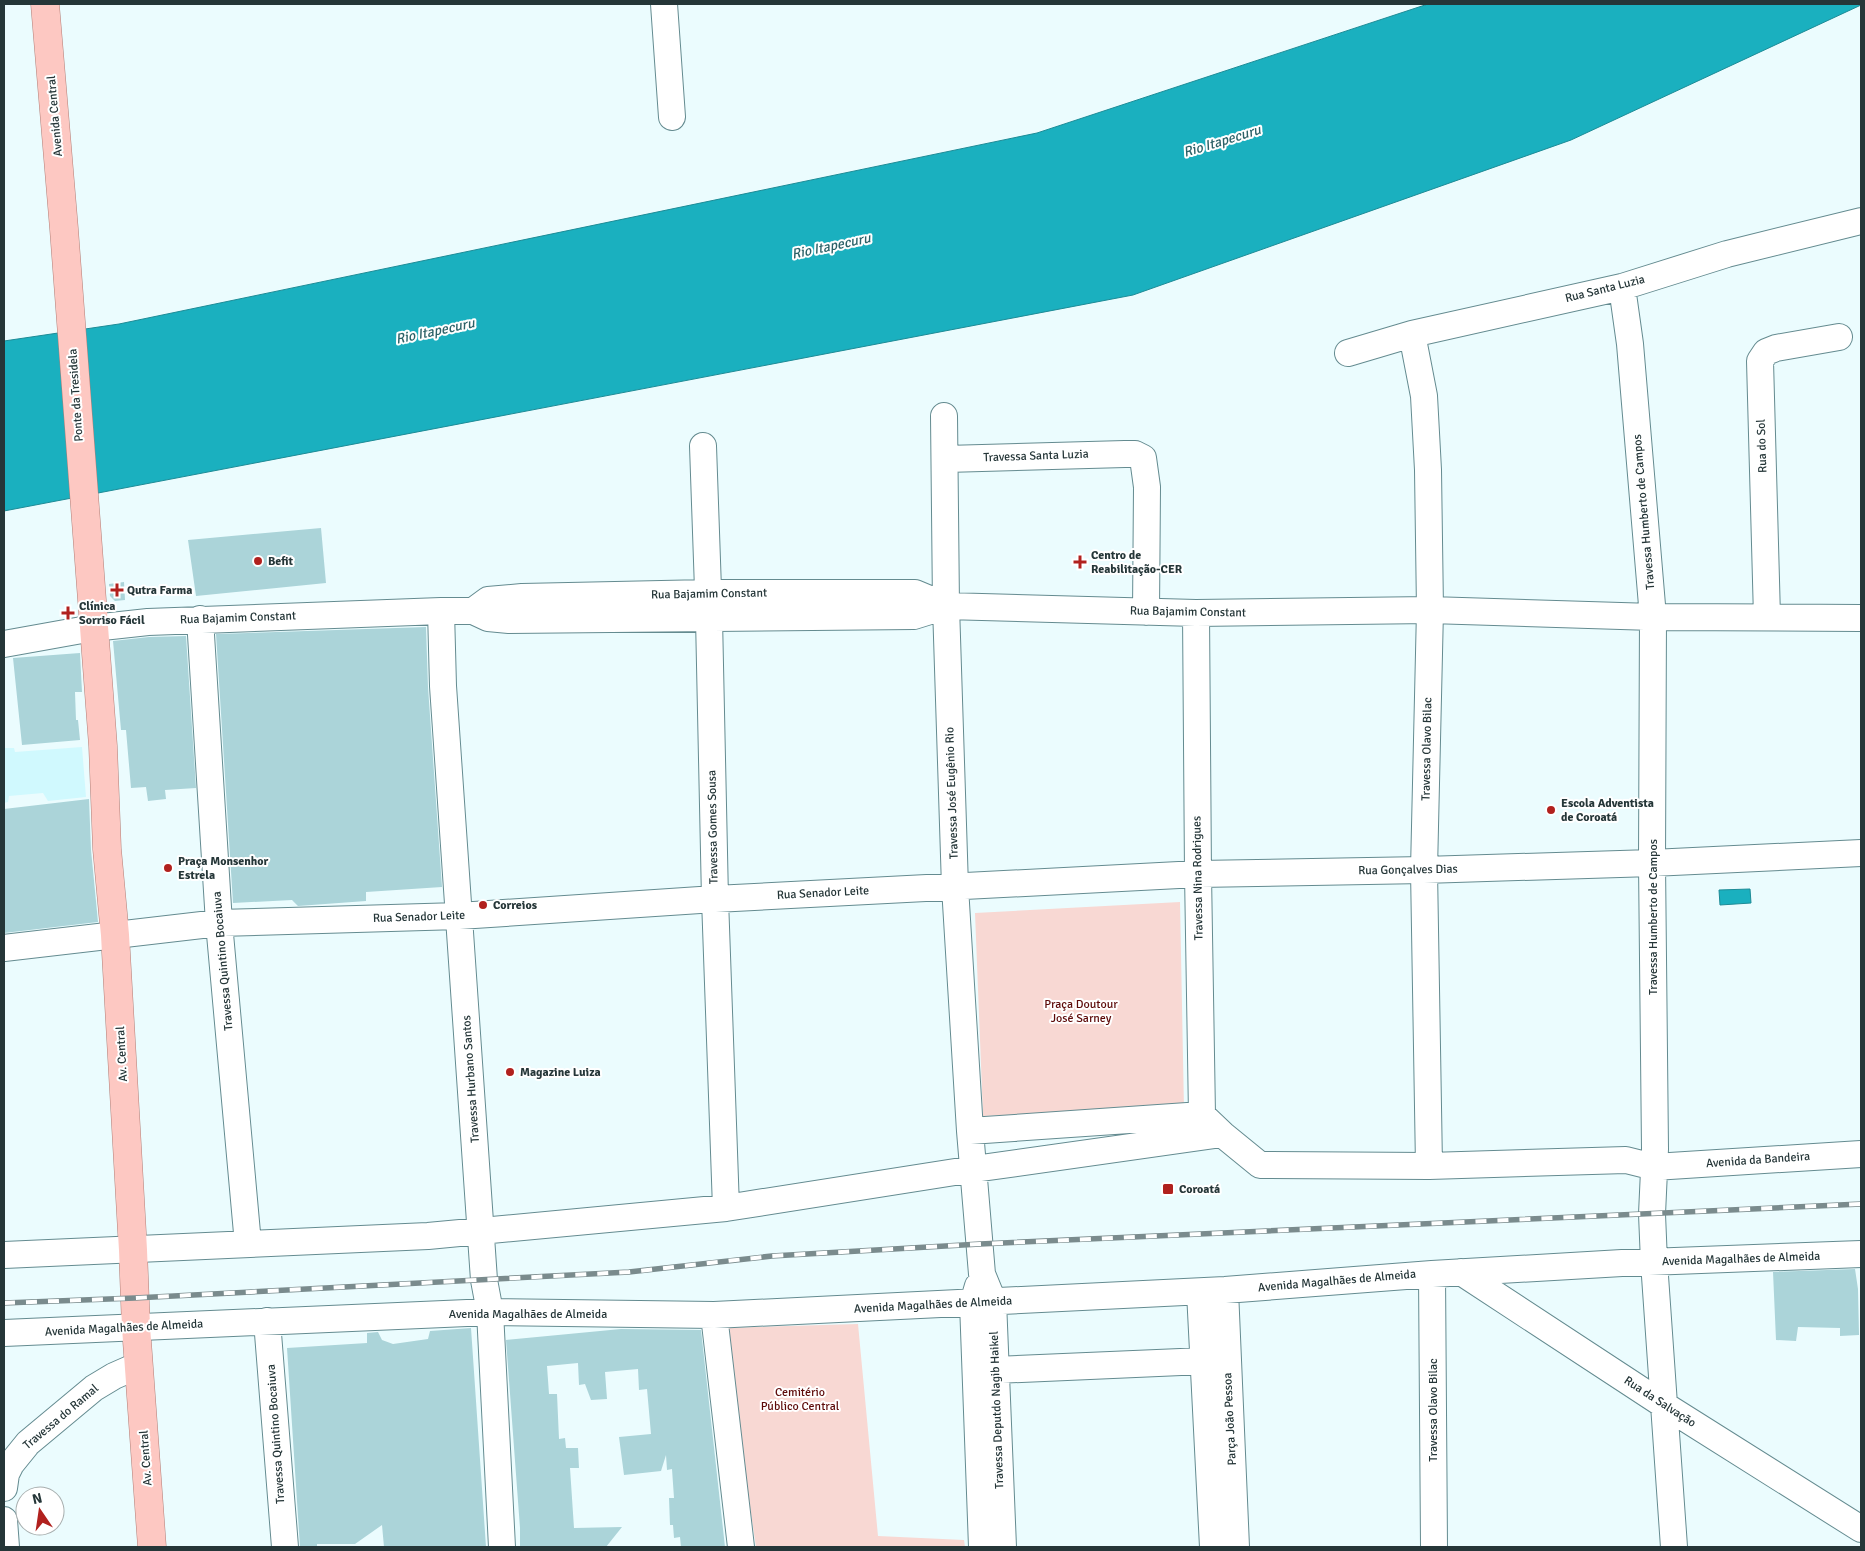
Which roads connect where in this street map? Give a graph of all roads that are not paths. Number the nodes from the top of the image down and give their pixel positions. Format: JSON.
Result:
{"nodes":[{"id":1,"x":45,"y":4,"type":"edge"},
{"id":2,"x":664,"y":4,"type":"edge"},
{"id":3,"x":672,"y":117,"type":"dead end"},
{"id":4,"x":1861,"y":221,"type":"edge"},
{"id":5,"x":64,"y":229,"type":"joint"},
{"id":6,"x":1622,"y":287,"type":"junction"},
{"id":7,"x":1412,"y":334,"type":"junction"},
{"id":8,"x":1839,"y":337,"type":"dead end"},
{"id":9,"x":1348,"y":353,"type":"dead end"},
{"id":10,"x":944,"y":416,"type":"dead end"},
{"id":11,"x":703,"y":446,"type":"dead end"},
{"id":12,"x":946,"y":459,"type":"junction"},
{"id":13,"x":88,"y":561,"type":"joint"},
{"id":14,"x":709,"y":606,"type":"junction"},
{"id":15,"x":946,"y":606,"type":"junction"},
{"id":16,"x":1430,"y":610,"type":"junction"},
{"id":17,"x":441,"y":611,"type":"junction"},
{"id":18,"x":1146,"y":612,"type":"junction"},
{"id":19,"x":1196,"y":614,"type":"junction"},
{"id":20,"x":1653,"y":617,"type":"junction"},
{"id":21,"x":1767,"y":617,"type":"junction"},
{"id":22,"x":1861,"y":618,"type":"edge"},
{"id":23,"x":200,"y":619,"type":"junction"},
{"id":24,"x":93,"y":628,"type":"junction"},
{"id":25,"x":4,"y":644,"type":"edge"},
{"id":26,"x":1861,"y":853,"type":"edge"},
{"id":27,"x":1652,"y":863,"type":"junction"},
{"id":28,"x":1424,"y":870,"type":"junction"},
{"id":29,"x":1198,"y":874,"type":"junction"},
{"id":30,"x":955,"y":886,"type":"junction"},
{"id":31,"x":715,"y":898,"type":"junction"},
{"id":32,"x":459,"y":916,"type":"junction"},
{"id":33,"x":219,"y":923,"type":"junction"},
{"id":34,"x":116,"y":934,"type":"junction"},
{"id":35,"x":4,"y":948,"type":"edge"},
{"id":36,"x":1202,"y":1115,"type":"junction"},
{"id":37,"x":970,"y":1131,"type":"junction"},
{"id":38,"x":1222,"y":1134,"type":"junction"},
{"id":39,"x":1861,"y":1138,"type":"edge"},
{"id":40,"x":1861,"y":1154,"type":"edge"},
{"id":41,"x":1655,"y":1158,"type":"junction"},
{"id":42,"x":1429,"y":1166,"type":"junction"},
{"id":43,"x":974,"y":1169,"type":"junction"},
{"id":44,"x":726,"y":1208,"type":"junction"},
{"id":45,"x":481,"y":1231,"type":"junction"},
{"id":46,"x":248,"y":1244,"type":"junction"},
{"id":47,"x":133,"y":1250,"type":"junction"},
{"id":48,"x":1861,"y":1254,"type":"edge"},
{"id":49,"x":4,"y":1256,"type":"edge"},
{"id":50,"x":1654,"y":1262,"type":"junction"},
{"id":51,"x":1461,"y":1272,"type":"junction"},
{"id":52,"x":1432,"y":1274,"type":"junction"},
{"id":53,"x":1212,"y":1291,"type":"junction"},
{"id":54,"x":983,"y":1302,"type":"junction"},
{"id":55,"x":490,"y":1312,"type":"junction"},
{"id":56,"x":714,"y":1315,"type":"junction"},
{"id":57,"x":267,"y":1321,"type":"junction"},
{"id":58,"x":136,"y":1327,"type":"junction"},
{"id":59,"x":4,"y":1333,"type":"edge"},
{"id":60,"x":1204,"y":1361,"type":"junction"},
{"id":61,"x":139,"y":1365,"type":"junction"},
{"id":62,"x":996,"y":1370,"type":"junction"},
{"id":63,"x":1664,"y":1405,"type":"junction"},
{"id":64,"x":4,"y":1488,"type":"edge"},
{"id":65,"x":4,"y":1520,"type":"edge"},
{"id":66,"x":1861,"y":1529,"type":"edge"},
{"id":67,"x":6,"y":1547,"type":"edge"},
{"id":68,"x":152,"y":1547,"type":"edge"},
{"id":69,"x":285,"y":1547,"type":"edge"},
{"id":70,"x":502,"y":1547,"type":"edge"},
{"id":71,"x":741,"y":1547,"type":"edge"},
{"id":72,"x":982,"y":1547,"type":"edge"},
{"id":73,"x":1003,"y":1547,"type":"edge"},
{"id":74,"x":1213,"y":1547,"type":"edge"},
{"id":75,"x":1236,"y":1547,"type":"edge"},
{"id":76,"x":1434,"y":1547,"type":"edge"},
{"id":77,"x":1674,"y":1547,"type":"edge"}],
"edges":[{"from":1,"to":5,"type":"main road","name":"Avenida Central"},
{"from":2,"to":3,"type":"street"},
{"from":4,"to":6,"type":"street","name":"Rua Santa Luzia"},
{"from":5,"to":13,"type":"main road","name":"Ponte da Tresidela"},
{"from":6,"to":7,"type":"street","name":"Rua Santa Luzia"},
{"from":6,"to":20,"type":"street","name":"Travessa Humberto de Campos"},
{"from":7,"to":9,"type":"street","name":"Rua Santa Luzia"},
{"from":7,"to":16,"type":"street","name":"Travessa Olavo Bilac"},
{"from":8,"to":21,"type":"street","name":"Rua do Sol"},
{"from":10,"to":12,"type":"street","name":"Travessa José Eugênio Rio"},
{"from":11,"to":14,"type":"street","name":"Travessa Gomes Sousa"},
{"from":12,"to":15,"type":"street","name":"Travessa José Eugênio Rio"},
{"from":12,"to":18,"type":"street","name":"Travessa Santa Luzia"},
{"from":13,"to":24,"type":"main road","name":"Av. Central"},
{"from":14,"to":15,"type":"street","name":"Rua Bajamim Constant"},
{"from":14,"to":17,"type":"street","name":"Rua Bajamim Constant"},
{"from":14,"to":31,"type":"street","name":"Travessa Gomes Sousa"},
{"from":15,"to":18,"type":"street","name":"Rua Bajamim Constant"},
{"from":15,"to":30,"type":"street","name":"Travessa José Eugênio Rio"},
{"from":16,"to":19,"type":"street","name":"Rua Bajamim Constant"},
{"from":16,"to":20,"type":"street"},
{"from":16,"to":28,"type":"street","name":"Travessa Olavo Bilac"},
{"from":17,"to":23,"type":"street","name":"Rua Bajamim Constant"},
{"from":17,"to":32,"type":"street","name":"Travessa Hurbano Santos"},
{"from":18,"to":19,"type":"street","name":"Rua Bajamim Constant"},
{"from":19,"to":29,"type":"street","name":"Travessa Nina Rodrigues"},
{"from":20,"to":21,"type":"street"},
{"from":20,"to":27,"type":"street","name":"Travessa Humberto de Campos"},
{"from":21,"to":22,"type":"street"},
{"from":23,"to":24,"type":"street","name":"Rua Bajamim Constant"},
{"from":23,"to":33,"type":"street","name":"Travessa Quintino Bocaiuva"},
{"from":24,"to":25,"type":"street","name":"Rua Bajamim Constant"},
{"from":24,"to":34,"type":"main road","name":"Av. Central"},
{"from":26,"to":27,"type":"street","name":"Rua Gonçalves Dias"},
{"from":27,"to":28,"type":"street","name":"Rua Gonçalves Dias"},
{"from":27,"to":41,"type":"street","name":"Travessa Humberto de Campos"},
{"from":28,"to":29,"type":"street","name":"Rua Gonçalves Dias"},
{"from":28,"to":42,"type":"street","name":"Travessa Olavo Bilac"},
{"from":29,"to":30,"type":"street","name":"Rua Gonçalves Dias"},
{"from":29,"to":36,"type":"street","name":"Travessa Nina Rodrigues"},
{"from":30,"to":31,"type":"street","name":"Rua Senador Leite"},
{"from":30,"to":37,"type":"street","name":"Travessa José Eugênio Rio"},
{"from":31,"to":32,"type":"street","name":"Rua Senador Leite"},
{"from":31,"to":44,"type":"street","name":"Travessa Gomes Sousa"},
{"from":32,"to":33,"type":"street","name":"Rua Senador Leite"},
{"from":32,"to":45,"type":"street","name":"Travessa Hurbano Santos"},
{"from":33,"to":34,"type":"street","name":"Rua Senador Leite"},
{"from":33,"to":46,"type":"street","name":"Travessa Quintino Bocaiuva"},
{"from":34,"to":35,"type":"street","name":"Rua Senador Leite"},
{"from":34,"to":47,"type":"main road","name":"Av. Central"},
{"from":36,"to":37,"type":"street"},
{"from":36,"to":38,"type":"street"},
{"from":37,"to":43,"type":"street","name":"Travessa José Eugênio Rio"},
{"from":38,"to":42,"type":"street"},
{"from":38,"to":43,"type":"street"},
{"from":39,"to":41,"type":"street","name":"Avenida da Bandeira"},
{"from":40,"to":41,"type":"street","name":"Avenida da Bandeira"},
{"from":41,"to":42,"type":"street"},
{"from":41,"to":50,"type":"street","name":"Travessa Humberto de Campos"},
{"from":43,"to":44,"type":"street"},
{"from":43,"to":54,"type":"street","name":"Travessa Deputdo Nagib Haikel"},
{"from":44,"to":45,"type":"street"},
{"from":45,"to":46,"type":"street"},
{"from":45,"to":55,"type":"street","name":"Travessa Hurbano Santos"},
{"from":46,"to":47,"type":"street"},
{"from":47,"to":49,"type":"street"},
{"from":47,"to":58,"type":"main road","name":"Av. Central"},
{"from":48,"to":50,"type":"street","name":"Avenida Magalhães de Almeida"},
{"from":50,"to":51,"type":"street","name":"Avenida Magalhães de Almeida"},
{"from":50,"to":63,"type":"street","name":"Travessa Humberto de Campos"},
{"from":51,"to":52,"type":"street","name":"Avenida Magalhães de Almeida"},
{"from":51,"to":63,"type":"street","name":"Rua da Salvação"},
{"from":52,"to":53,"type":"street","name":"Avenida Magalhães de Almeida"},
{"from":52,"to":76,"type":"street","name":"Travessa Olavo Bilac"},
{"from":53,"to":54,"type":"street","name":"Avenida Magalhães de Almeida"},
{"from":53,"to":60,"type":"street","name":"Parça João Pessoa"},
{"from":53,"to":75,"type":"street","name":"Parça João Pessoa"},
{"from":54,"to":56,"type":"street","name":"Avenida Magalhães de Almeida"},
{"from":54,"to":62,"type":"street","name":"Travessa Deputdo Nagib Haikel"},
{"from":54,"to":72,"type":"street","name":"Travessa Deputdo Nagib Haikel"},
{"from":55,"to":56,"type":"street","name":"Avenida Magalhães de Almeida"},
{"from":55,"to":57,"type":"street","name":"Avenida Magalhães de Almeida"},
{"from":55,"to":70,"type":"street","name":"Travessa Hurbano Santos"},
{"from":56,"to":71,"type":"street"},
{"from":57,"to":58,"type":"street","name":"Avenida Magalhães de Almeida"},
{"from":57,"to":69,"type":"street","name":"Travessa Quintino Bocaiuva"},
{"from":58,"to":59,"type":"street","name":"Avenida Magalhães de Almeida"},
{"from":58,"to":61,"type":"main road","name":"Av. Central"},
{"from":60,"to":62,"type":"street"},
{"from":60,"to":74,"type":"street","name":"Parça João Pessoa"},
{"from":61,"to":64,"type":"street","name":"Travessa do Ramal"},
{"from":61,"to":68,"type":"main road","name":"Av. Central"},
{"from":62,"to":73,"type":"street","name":"Travessa Deputdo Nagib Haikel"},
{"from":63,"to":66,"type":"street","name":"Rua da Salvação"},
{"from":63,"to":77,"type":"street","name":"Travessa Humberto de Campos"},
{"from":65,"to":67,"type":"street"}]}
